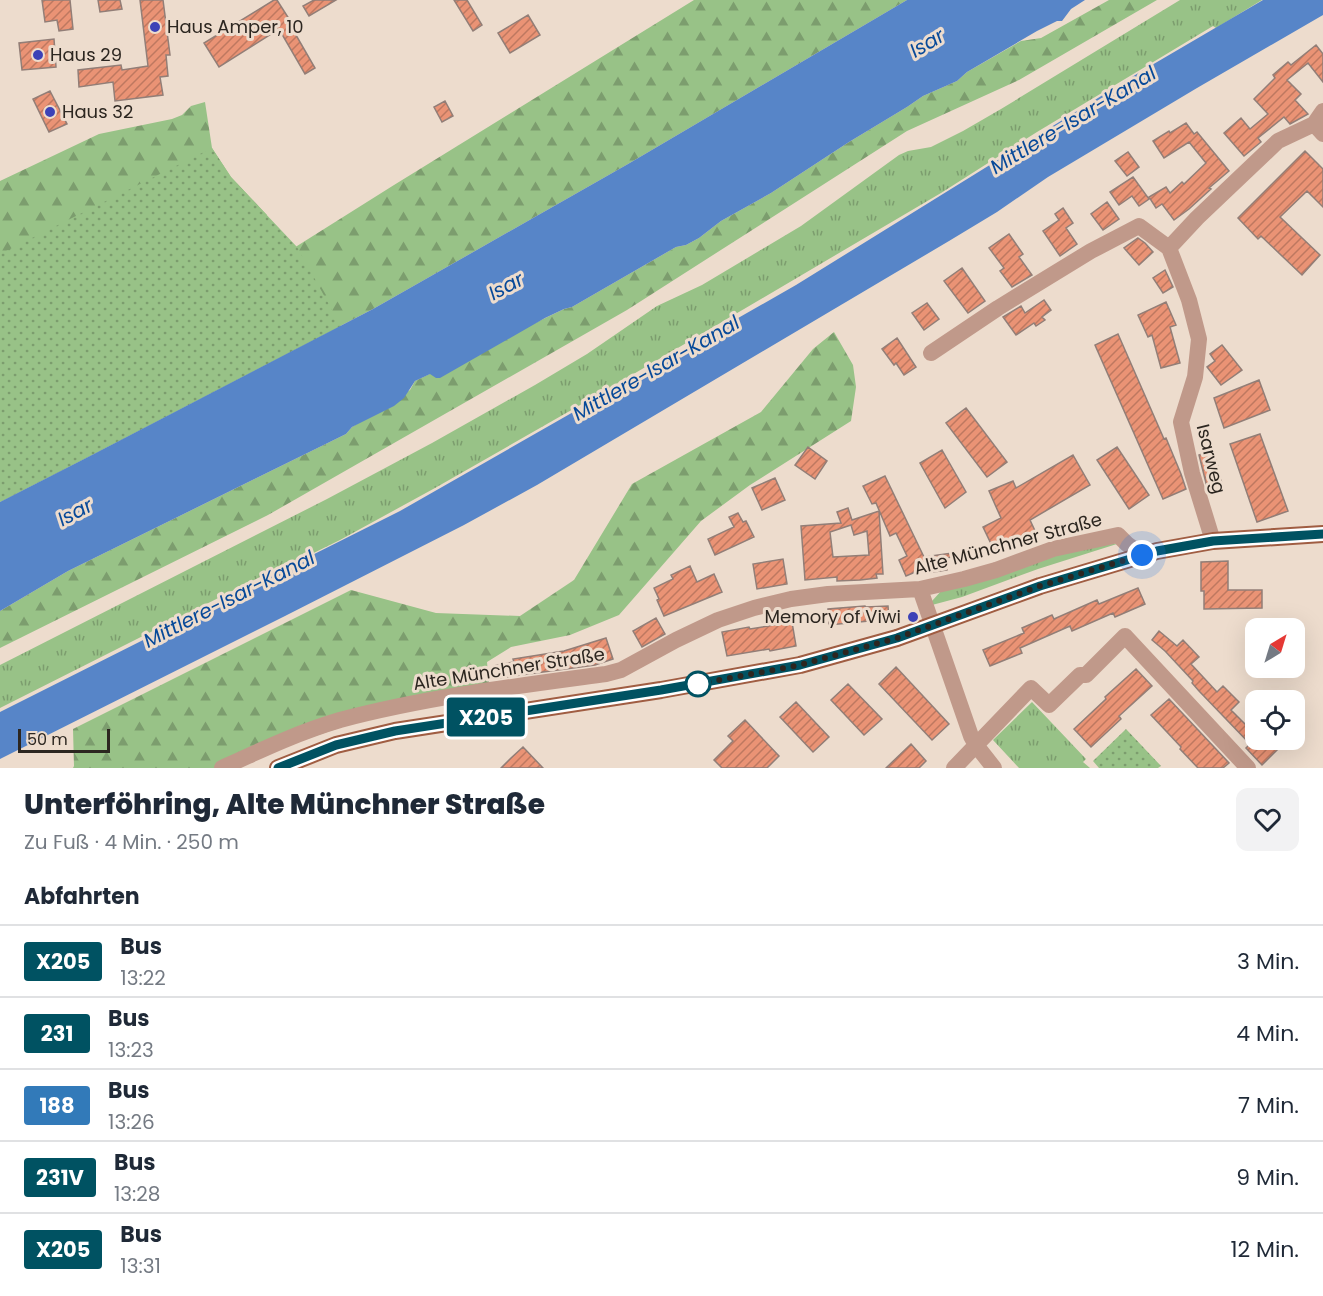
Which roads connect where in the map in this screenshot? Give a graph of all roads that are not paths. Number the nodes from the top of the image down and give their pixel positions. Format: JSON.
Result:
{"nodes":[{"id":1,"x":1320,"y":123,"type":"edge"},
{"id":2,"x":1169,"y":248,"type":"junction"},
{"id":3,"x":931,"y":353,"type":"dead end"},
{"id":4,"x":1323,"y":534,"type":"edge"},
{"id":5,"x":1213,"y":541,"type":"junction"},
{"id":6,"x":1142,"y":555,"type":"junction"},
{"id":7,"x":920,"y":588,"type":"junction"},
{"id":8,"x":933,"y":626,"type":"junction"},
{"id":9,"x":976,"y":745,"type":"junction"},
{"id":10,"x":222,"y":768,"type":"edge"},
{"id":11,"x":278,"y":768,"type":"edge"},
{"id":12,"x":954,"y":768,"type":"edge"},
{"id":13,"x":994,"y":768,"type":"edge"},
{"id":14,"x":1248,"y":768,"type":"edge"}],
"edges":[{"from":1,"to":2,"type":"street"},
{"from":2,"to":3,"type":"street"},
{"from":2,"to":5,"type":"street","name":"Isarweg"},
{"from":4,"to":5,"type":"main road"},
{"from":5,"to":6,"type":"main road"},
{"from":6,"to":7,"type":"street","name":"Alte Münchner Straße"},
{"from":6,"to":8,"type":"main road"},
{"from":7,"to":8,"type":"street"},
{"from":7,"to":10,"type":"street","name":"Alte Münchner Straße"},
{"from":8,"to":9,"type":"street"},
{"from":8,"to":11,"type":"main road"},
{"from":9,"to":12,"type":"street"},
{"from":9,"to":13,"type":"street"},
{"from":9,"to":14,"type":"street"}]}
